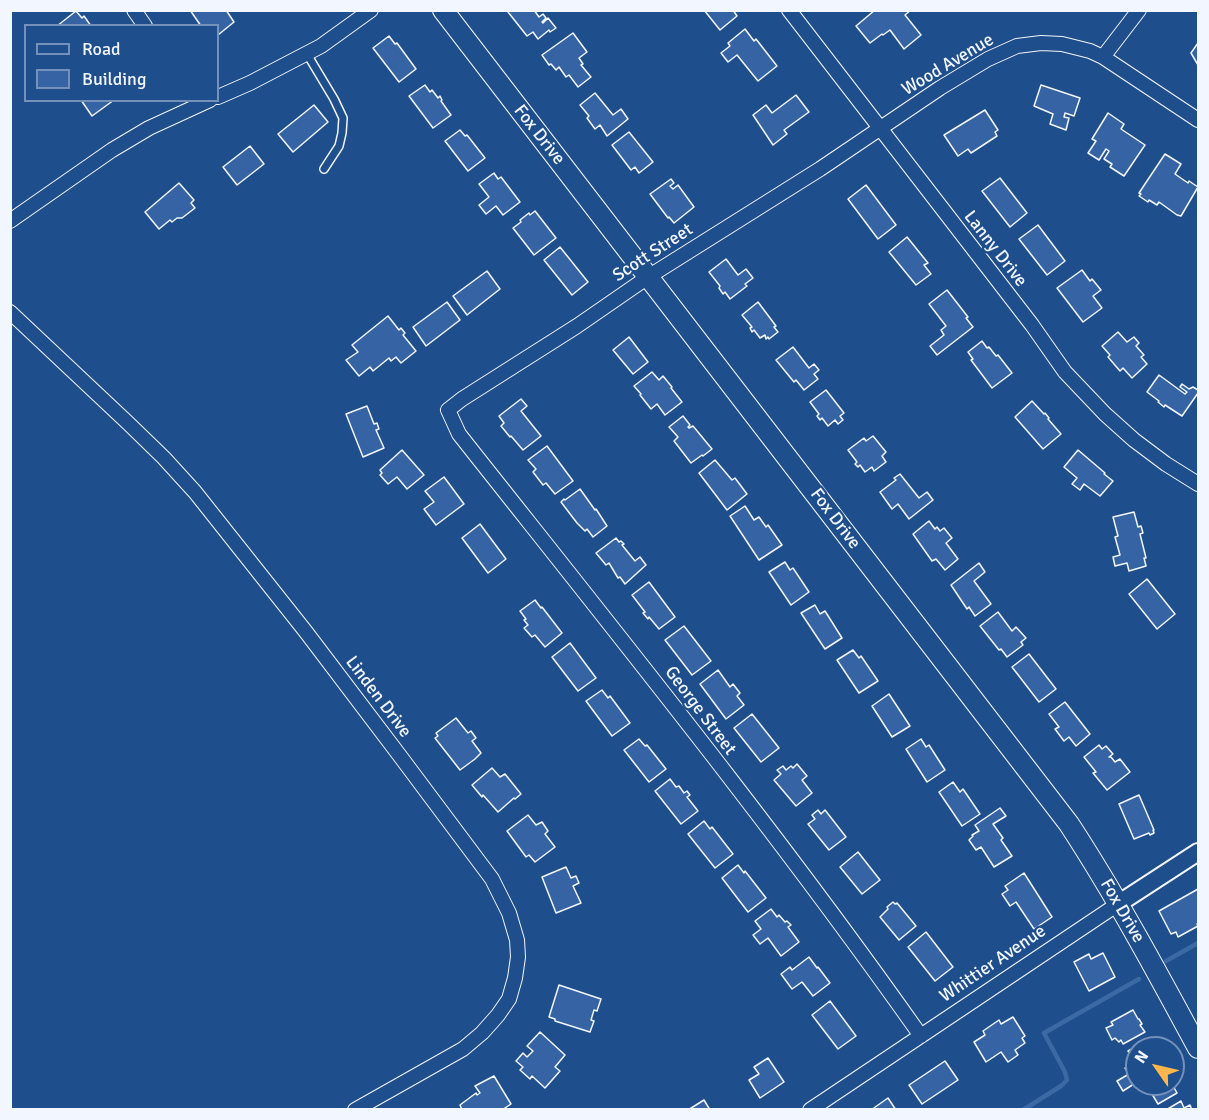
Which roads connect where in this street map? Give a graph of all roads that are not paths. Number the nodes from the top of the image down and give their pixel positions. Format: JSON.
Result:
{"nodes":[{"id":1,"x":134,"y":10,"type":"edge"},
{"id":2,"x":371,"y":10,"type":"edge"},
{"id":3,"x":443,"y":10,"type":"edge"},
{"id":4,"x":789,"y":10,"type":"edge"},
{"id":5,"x":1139,"y":10,"type":"edge"},
{"id":6,"x":144,"y":24,"type":"edge"},
{"id":7,"x":307,"y":54,"type":"junction"},
{"id":8,"x":1103,"y":57,"type":"junction"},
{"id":9,"x":219,"y":97,"type":"edge"},
{"id":10,"x":203,"y":102,"type":"edge"},
{"id":11,"x":1198,"y":120,"type":"edge"},
{"id":12,"x":880,"y":129,"type":"junction"},
{"id":13,"x":324,"y":169,"type":"dead end"},
{"id":14,"x":10,"y":220,"type":"edge"},
{"id":15,"x":648,"y":277,"type":"junction"},
{"id":16,"x":10,"y":312,"type":"edge"},
{"id":17,"x":448,"y":410,"type":"joint"},
{"id":18,"x":1198,"y":484,"type":"edge"},
{"id":19,"x":1198,"y":852,"type":"edge"},
{"id":20,"x":1118,"y":904,"type":"junction"},
{"id":21,"x":921,"y":1036,"type":"junction"},
{"id":22,"x":1198,"y":1048,"type":"edge"},
{"id":23,"x":355,"y":1110,"type":"edge"},
{"id":24,"x":810,"y":1110,"type":"edge"}],
"edges":[{"from":1,"to":6,"type":"street"},
{"from":2,"to":7,"type":"street"},
{"from":3,"to":15,"type":"main road","name":"Fox Drive"},
{"from":4,"to":12,"type":"street","name":"Lanny Drive"},
{"from":5,"to":8,"type":"street"},
{"from":7,"to":9,"type":"street"},
{"from":7,"to":13,"type":"lane"},
{"from":8,"to":11,"type":"street","name":"Wood Avenue"},
{"from":8,"to":12,"type":"street","name":"Wood Avenue"},
{"from":10,"to":14,"type":"street"},
{"from":12,"to":15,"type":"street","name":"Scott Street"},
{"from":12,"to":18,"type":"street","name":"Lanny Drive"},
{"from":15,"to":17,"type":"street","name":"Scott Street"},
{"from":15,"to":20,"type":"main road","name":"Fox Drive"},
{"from":16,"to":23,"type":"street","name":"Linden Drive"},
{"from":17,"to":21,"type":"street","name":"George Street"},
{"from":19,"to":20,"type":"street","name":"Whittier Avenue"},
{"from":20,"to":21,"type":"street","name":"Whittier Avenue"},
{"from":20,"to":22,"type":"main road","name":"Fox Drive"},
{"from":21,"to":24,"type":"street","name":"Whittier Avenue"}]}
